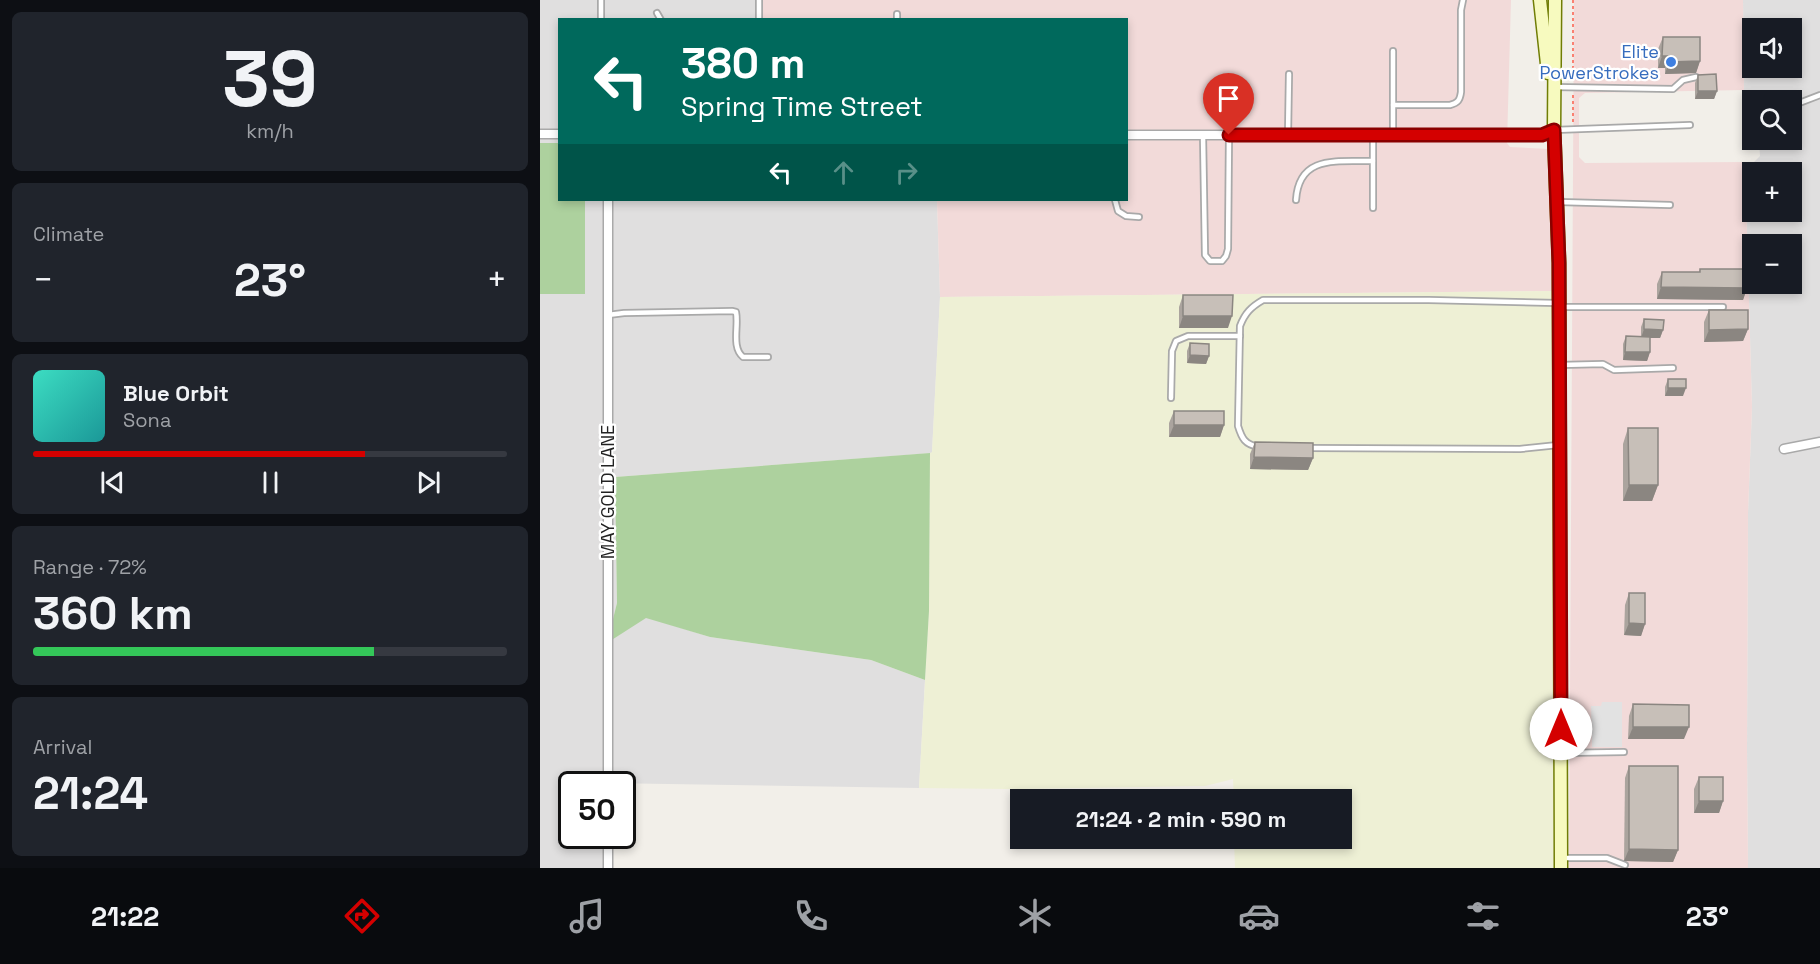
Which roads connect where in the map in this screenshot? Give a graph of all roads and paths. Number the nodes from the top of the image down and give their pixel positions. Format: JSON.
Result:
{"nodes":[{"id":1,"x":601,"y":0,"type":"edge"},
{"id":2,"x":759,"y":0,"type":"edge"},
{"id":3,"x":1463,"y":0,"type":"edge"},
{"id":4,"x":1540,"y":0,"type":"edge"},
{"id":5,"x":1555,"y":0,"type":"edge"},
{"id":6,"x":1573,"y":0,"type":"edge"},
{"id":7,"x":657,"y":13,"type":"dead end"},
{"id":8,"x":601,"y":18,"type":"edge"},
{"id":9,"x":661,"y":18,"type":"edge"},
{"id":10,"x":759,"y":18,"type":"edge"},
{"id":11,"x":1393,"y":51,"type":"dead end"},
{"id":12,"x":1289,"y":74,"type":"dead end"},
{"id":13,"x":1696,"y":77,"type":"edge"},
{"id":14,"x":1554,"y":87,"type":"junction"},
{"id":15,"x":1574,"y":87,"type":"junction"},
{"id":16,"x":1820,"y":95,"type":"edge"},
{"id":17,"x":1802,"y":102,"type":"edge"},
{"id":18,"x":1393,"y":105,"type":"junction"},
{"id":19,"x":1690,"y":125,"type":"dead end"},
{"id":20,"x":1554,"y":130,"type":"junction"},
{"id":21,"x":1573,"y":130,"type":"junction"},
{"id":22,"x":540,"y":134,"type":"edge"},
{"id":23,"x":558,"y":134,"type":"edge"},
{"id":24,"x":1128,"y":135,"type":"edge"},
{"id":25,"x":1203,"y":135,"type":"junction"},
{"id":26,"x":1229,"y":135,"type":"junction"},
{"id":27,"x":1288,"y":135,"type":"junction"},
{"id":28,"x":1374,"y":135,"type":"junction"},
{"id":29,"x":1393,"y":135,"type":"junction"},
{"id":30,"x":1374,"y":161,"type":"junction"},
{"id":31,"x":1296,"y":200,"type":"dead end"},
{"id":32,"x":608,"y":201,"type":"edge"},
{"id":33,"x":1115,"y":201,"type":"edge"},
{"id":34,"x":1556,"y":202,"type":"junction"},
{"id":35,"x":1670,"y":205,"type":"dead end"},
{"id":36,"x":1373,"y":208,"type":"dead end"},
{"id":37,"x":1139,"y":217,"type":"dead end"},
{"id":38,"x":1559,"y":305,"type":"junction"},
{"id":39,"x":1723,"y":307,"type":"edge"},
{"id":40,"x":608,"y":315,"type":"junction"},
{"id":41,"x":1239,"y":336,"type":"junction"},
{"id":42,"x":768,"y":357,"type":"dead end"},
{"id":43,"x":1560,"y":365,"type":"junction"},
{"id":44,"x":1673,"y":368,"type":"dead end"},
{"id":45,"x":1171,"y":398,"type":"dead end"},
{"id":46,"x":1820,"y":442,"type":"edge"},
{"id":47,"x":1560,"y":445,"type":"junction"},
{"id":48,"x":1261,"y":448,"type":"edge"},
{"id":49,"x":1307,"y":448,"type":"edge"},
{"id":50,"x":1784,"y":449,"type":"dead end"},
{"id":51,"x":1624,"y":752,"type":"dead end"},
{"id":52,"x":1561,"y":753,"type":"junction"},
{"id":53,"x":608,"y":771,"type":"edge"},
{"id":54,"x":608,"y":849,"type":"edge"},
{"id":55,"x":1561,"y":863,"type":"edge"},
{"id":56,"x":1625,"y":865,"type":"dead end"},
{"id":57,"x":608,"y":868,"type":"edge"}],
"edges":[{"from":1,"to":8,"type":"lane"},
{"from":2,"to":10,"type":"lane"},
{"from":3,"to":18,"type":"lane"},
{"from":4,"to":20,"type":"main road"},
{"from":5,"to":14,"type":"main road"},
{"from":6,"to":15,"type":"path"},
{"from":7,"to":9,"type":"lane"},
{"from":11,"to":18,"type":"lane"},
{"from":12,"to":27,"type":"lane"},
{"from":13,"to":15,"type":"lane"},
{"from":14,"to":15,"type":"lane"},
{"from":14,"to":20,"type":"main road"},
{"from":15,"to":21,"type":"path"},
{"from":16,"to":17,"type":"lane"},
{"from":18,"to":29,"type":"lane"},
{"from":19,"to":21,"type":"lane"},
{"from":20,"to":21,"type":"lane"},
{"from":20,"to":29,"type":"street"},
{"from":20,"to":34,"type":"main road"},
{"from":22,"to":23,"type":"street"},
{"from":24,"to":25,"type":"street"},
{"from":25,"to":26,"type":"street"},
{"from":25,"to":26,"type":"lane"},
{"from":26,"to":27,"type":"street"},
{"from":27,"to":28,"type":"street"},
{"from":28,"to":29,"type":"street"},
{"from":28,"to":30,"type":"lane"},
{"from":30,"to":31,"type":"lane"},
{"from":30,"to":36,"type":"lane"},
{"from":32,"to":40,"type":"street","name":"MAY GOLD LANE"},
{"from":33,"to":37,"type":"lane"},
{"from":34,"to":35,"type":"lane"},
{"from":34,"to":38,"type":"main road"},
{"from":38,"to":39,"type":"lane"},
{"from":38,"to":41,"type":"lane"},
{"from":38,"to":43,"type":"main road"},
{"from":40,"to":42,"type":"lane"},
{"from":40,"to":53,"type":"street","name":"MAY GOLD LANE"},
{"from":41,"to":45,"type":"lane"},
{"from":41,"to":48,"type":"lane"},
{"from":43,"to":44,"type":"lane"},
{"from":43,"to":47,"type":"main road"},
{"from":46,"to":50,"type":"street"},
{"from":47,"to":49,"type":"lane"},
{"from":47,"to":52,"type":"main road"},
{"from":51,"to":52,"type":"lane"},
{"from":52,"to":55,"type":"main road"},
{"from":54,"to":57,"type":"street"},
{"from":55,"to":56,"type":"lane"}]}
